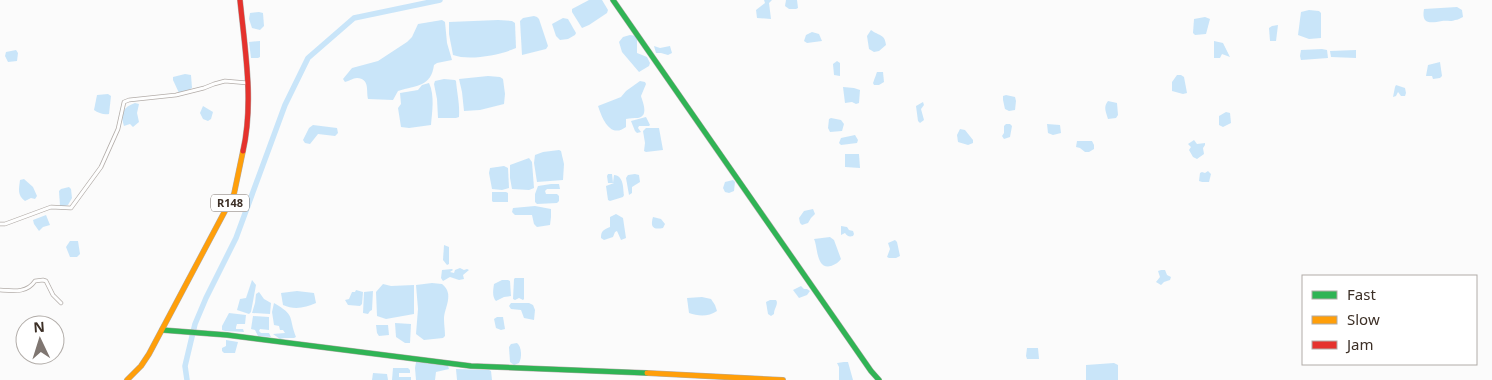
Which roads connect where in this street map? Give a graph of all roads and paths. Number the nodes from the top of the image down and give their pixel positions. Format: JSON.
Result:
{"nodes":[{"id":1,"x":240,"y":0,"type":"edge"},
{"id":2,"x":614,"y":0,"type":"edge"},
{"id":3,"x":248,"y":83,"type":"junction"},
{"id":4,"x":0,"y":224,"type":"edge"},
{"id":5,"x":0,"y":290,"type":"edge"},
{"id":6,"x":61,"y":303,"type":"dead end"},
{"id":7,"x":162,"y":330,"type":"junction"},
{"id":8,"x":127,"y":380,"type":"edge"},
{"id":9,"x":783,"y":380,"type":"edge"},
{"id":10,"x":879,"y":380,"type":"edge"}],
"edges":[{"from":1,"to":3,"type":"main road","number":"R148"},
{"from":2,"to":10,"type":"main road"},
{"from":3,"to":4,"type":"street"},
{"from":3,"to":7,"type":"main road","number":"R148"},
{"from":5,"to":6,"type":"street"},
{"from":7,"to":8,"type":"main road","number":"R148"},
{"from":7,"to":9,"type":"main road"}]}
